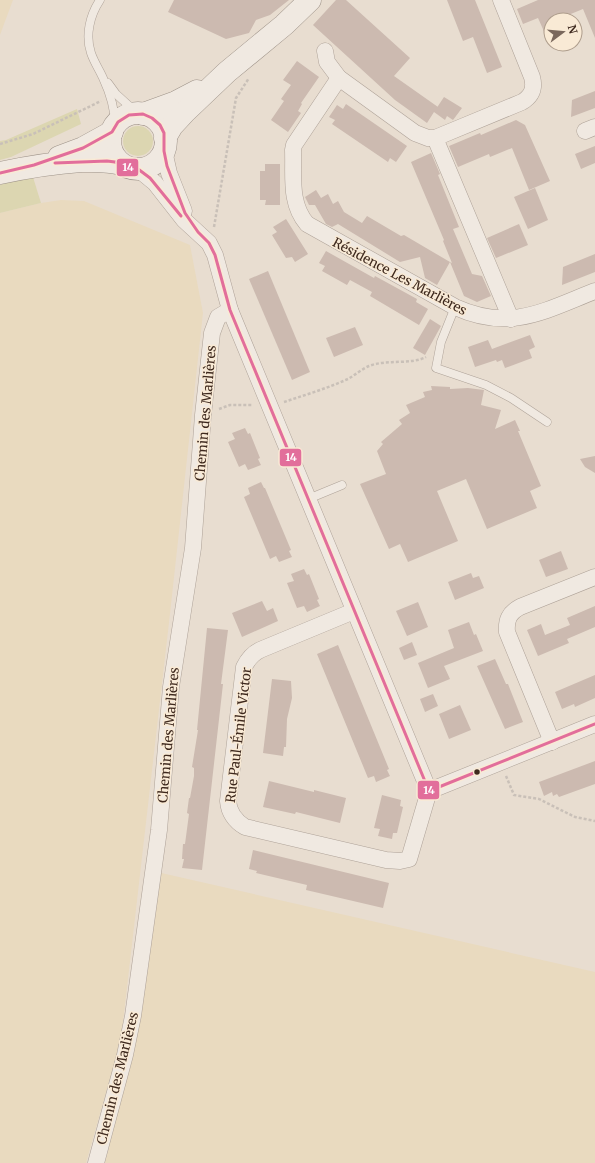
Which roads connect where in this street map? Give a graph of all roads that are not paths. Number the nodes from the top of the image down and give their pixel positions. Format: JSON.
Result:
{"nodes":[{"id":1,"x":100,"y":0,"type":"edge"},
{"id":2,"x":501,"y":0,"type":"edge"},
{"id":3,"x":306,"y":1,"type":"edge"},
{"id":4,"x":325,"y":51,"type":"dead end"},
{"id":5,"x":227,"y":72,"type":"junction"},
{"id":6,"x":102,"y":76,"type":"junction"},
{"id":7,"x":338,"y":78,"type":"junction"},
{"id":8,"x":141,"y":114,"type":"junction"},
{"id":9,"x":114,"y":129,"type":"junction"},
{"id":10,"x":436,"y":138,"type":"junction"},
{"id":11,"x":165,"y":144,"type":"junction"},
{"id":12,"x":34,"y":165,"type":"junction"},
{"id":13,"x":130,"y":166,"type":"junction"},
{"id":14,"x":0,"y":173,"type":"edge"},
{"id":15,"x":198,"y":232,"type":"junction"},
{"id":16,"x":595,"y":291,"type":"edge"},
{"id":17,"x":455,"y":307,"type":"junction"},
{"id":18,"x":230,"y":310,"type":"junction"},
{"id":19,"x":511,"y":319,"type":"junction"},
{"id":20,"x":547,"y":422,"type":"dead end"},
{"id":21,"x":342,"y":485,"type":"dead end"},
{"id":22,"x":308,"y":499,"type":"junction"},
{"id":23,"x":595,"y":577,"type":"edge"},
{"id":24,"x":354,"y":611,"type":"junction"},
{"id":25,"x":595,"y":724,"type":"edge"},
{"id":26,"x":552,"y":742,"type":"junction"},
{"id":27,"x":429,"y":791,"type":"junction"},
{"id":28,"x":96,"y":1163,"type":"edge"}],
"edges":[{"from":1,"to":6,"type":"lane"},
{"from":2,"to":10,"type":"street"},
{"from":3,"to":5,"type":"main road"},
{"from":4,"to":7,"type":"street"},
{"from":5,"to":8,"type":"main road"},
{"from":5,"to":11,"type":"main road"},
{"from":6,"to":8,"type":"lane"},
{"from":6,"to":9,"type":"lane"},
{"from":7,"to":10,"type":"street"},
{"from":7,"to":17,"type":"street","name":"Résidence Les Marlières"},
{"from":8,"to":9,"type":"main road"},
{"from":8,"to":11,"type":"main road"},
{"from":9,"to":12,"type":"main road"},
{"from":9,"to":13,"type":"main road"},
{"from":10,"to":19,"type":"street"},
{"from":11,"to":13,"type":"main road"},
{"from":11,"to":15,"type":"street"},
{"from":12,"to":13,"type":"main road"},
{"from":12,"to":14,"type":"main road"},
{"from":13,"to":15,"type":"street"},
{"from":15,"to":18,"type":"street"},
{"from":16,"to":19,"type":"street","name":"Résidence Les Marlières"},
{"from":17,"to":19,"type":"street","name":"Résidence Les Marlières"},
{"from":17,"to":20,"type":"lane"},
{"from":18,"to":22,"type":"street"},
{"from":18,"to":28,"type":"street","name":"Chemin des Marlières"},
{"from":21,"to":22,"type":"lane"},
{"from":22,"to":24,"type":"street"},
{"from":23,"to":26,"type":"street"},
{"from":24,"to":27,"type":"street"},
{"from":24,"to":27,"type":"street","name":"Rue Paul-Émile Victor"},
{"from":25,"to":26,"type":"street"},
{"from":26,"to":27,"type":"street"}]}
